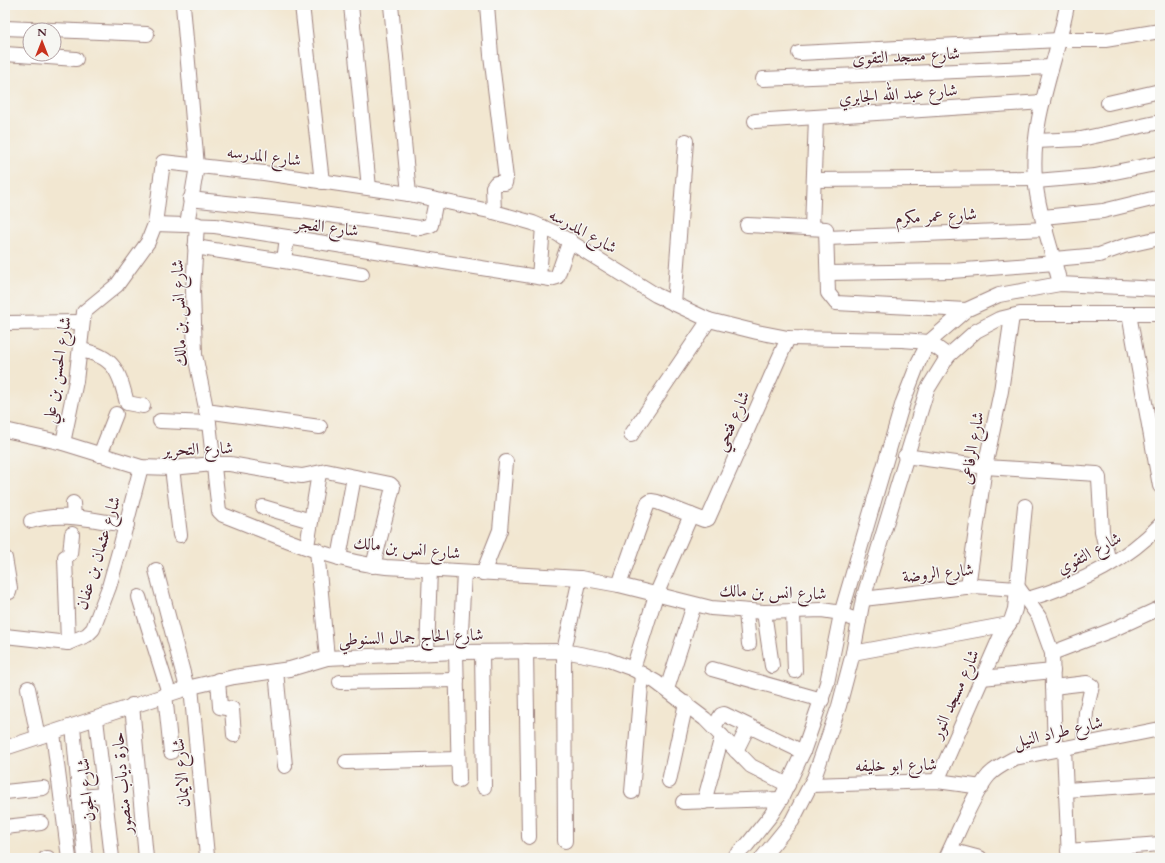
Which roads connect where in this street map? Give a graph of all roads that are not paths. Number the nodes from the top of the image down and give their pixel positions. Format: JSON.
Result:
{"nodes":[{"id":1,"x":183,"y":5,"type":"edge"},
{"id":2,"x":302,"y":5,"type":"edge"},
{"id":3,"x":351,"y":5,"type":"edge"},
{"id":4,"x":391,"y":5,"type":"edge"},
{"id":5,"x":487,"y":5,"type":"edge"},
{"id":6,"x":1066,"y":5,"type":"edge"},
{"id":7,"x":5,"y":28,"type":"edge"},
{"id":8,"x":1160,"y":31,"type":"edge"},
{"id":9,"x":147,"y":34,"type":"dead end"},
{"id":10,"x":1060,"y":40,"type":"junction"},
{"id":11,"x":799,"y":53,"type":"dead end"},
{"id":12,"x":5,"y":54,"type":"edge"},
{"id":13,"x":76,"y":59,"type":"dead end"},
{"id":14,"x":1051,"y":67,"type":"junction"},
{"id":15,"x":763,"y":79,"type":"dead end"},
{"id":16,"x":1160,"y":90,"type":"edge"},
{"id":17,"x":1043,"y":102,"type":"junction"},
{"id":18,"x":1108,"y":103,"type":"dead end"},
{"id":19,"x":816,"y":117,"type":"junction"},
{"id":20,"x":755,"y":121,"type":"dead end"},
{"id":21,"x":1160,"y":122,"type":"edge"},
{"id":22,"x":686,"y":141,"type":"dead end"},
{"id":23,"x":1036,"y":141,"type":"junction"},
{"id":24,"x":163,"y":162,"type":"joint"},
{"id":25,"x":1160,"y":163,"type":"edge"},
{"id":26,"x":196,"y":166,"type":"junction"},
{"id":27,"x":1035,"y":179,"type":"junction"},
{"id":28,"x":814,"y":180,"type":"junction"},
{"id":29,"x":322,"y":182,"type":"junction"},
{"id":30,"x":369,"y":188,"type":"junction"},
{"id":31,"x":409,"y":194,"type":"junction"},
{"id":32,"x":1160,"y":197,"type":"edge"},
{"id":33,"x":190,"y":199,"type":"junction"},
{"id":34,"x":436,"y":200,"type":"junction"},
{"id":35,"x":494,"y":212,"type":"junction"},
{"id":36,"x":1044,"y":223,"type":"junction"},
{"id":37,"x":155,"y":224,"type":"junction"},
{"id":38,"x":192,"y":224,"type":"junction"},
{"id":39,"x":747,"y":225,"type":"dead end"},
{"id":40,"x":543,"y":227,"type":"junction"},
{"id":41,"x":812,"y":228,"type":"junction"},
{"id":42,"x":827,"y":233,"type":"junction"},
{"id":43,"x":287,"y":237,"type":"junction"},
{"id":44,"x":1160,"y":238,"type":"edge"},
{"id":45,"x":570,"y":240,"type":"junction"},
{"id":46,"x":195,"y":246,"type":"junction"},
{"id":47,"x":1054,"y":261,"type":"junction"},
{"id":48,"x":284,"y":262,"type":"junction"},
{"id":49,"x":828,"y":273,"type":"junction"},
{"id":50,"x":362,"y":274,"type":"dead end"},
{"id":51,"x":539,"y":277,"type":"junction"},
{"id":52,"x":1060,"y":284,"type":"junction"},
{"id":53,"x":1160,"y":289,"type":"edge"},
{"id":54,"x":674,"y":304,"type":"junction"},
{"id":55,"x":966,"y":310,"type":"junction"},
{"id":56,"x":1129,"y":314,"type":"junction"},
{"id":57,"x":1160,"y":314,"type":"edge"},
{"id":58,"x":1012,"y":316,"type":"junction"},
{"id":59,"x":709,"y":320,"type":"junction"},
{"id":60,"x":82,"y":322,"type":"junction"},
{"id":61,"x":5,"y":323,"type":"edge"},
{"id":62,"x":788,"y":338,"type":"junction"},
{"id":63,"x":929,"y":342,"type":"junction"},
{"id":64,"x":80,"y":350,"type":"junction"},
{"id":65,"x":948,"y":356,"type":"junction"},
{"id":66,"x":143,"y":406,"type":"dead end"},
{"id":67,"x":116,"y":414,"type":"dead end"},
{"id":68,"x":208,"y":417,"type":"junction"},
{"id":69,"x":160,"y":421,"type":"dead end"},
{"id":70,"x":320,"y":427,"type":"dead end"},
{"id":71,"x":5,"y":430,"type":"edge"},
{"id":72,"x":631,"y":435,"type":"dead end"},
{"id":73,"x":63,"y":443,"type":"junction"},
{"id":74,"x":100,"y":455,"type":"junction"},
{"id":75,"x":905,"y":456,"type":"junction"},
{"id":76,"x":506,"y":462,"type":"dead end"},
{"id":77,"x":1158,"y":463,"type":"edge"},
{"id":78,"x":213,"y":464,"type":"junction"},
{"id":79,"x":141,"y":467,"type":"junction"},
{"id":80,"x":986,"y":467,"type":"junction"},
{"id":81,"x":172,"y":468,"type":"junction"},
{"id":82,"x":319,"y":473,"type":"junction"},
{"id":83,"x":354,"y":477,"type":"junction"},
{"id":84,"x":1160,"y":486,"type":"edge"},
{"id":85,"x":73,"y":503,"type":"dead end"},
{"id":86,"x":1025,"y":506,"type":"dead end"},
{"id":87,"x":264,"y":507,"type":"dead end"},
{"id":88,"x":691,"y":515,"type":"junction"},
{"id":89,"x":74,"y":518,"type":"junction"},
{"id":90,"x":31,"y":521,"type":"dead end"},
{"id":91,"x":311,"y":521,"type":"junction"},
{"id":92,"x":127,"y":525,"type":"junction"},
{"id":93,"x":1160,"y":526,"type":"edge"},
{"id":94,"x":72,"y":534,"type":"dead end"},
{"id":95,"x":180,"y":535,"type":"dead end"},
{"id":96,"x":312,"y":548,"type":"junction"},
{"id":97,"x":5,"y":558,"type":"edge"},
{"id":98,"x":339,"y":558,"type":"junction"},
{"id":99,"x":1109,"y":563,"type":"junction"},
{"id":100,"x":373,"y":566,"type":"junction"},
{"id":101,"x":430,"y":569,"type":"junction"},
{"id":102,"x":156,"y":570,"type":"dead end"},
{"id":103,"x":464,"y":572,"type":"junction"},
{"id":104,"x":483,"y":573,"type":"junction"},
{"id":105,"x":580,"y":578,"type":"junction"},
{"id":106,"x":619,"y":585,"type":"junction"},
{"id":107,"x":968,"y":587,"type":"junction"},
{"id":108,"x":1017,"y":587,"type":"junction"},
{"id":109,"x":5,"y":592,"type":"edge"},
{"id":110,"x":656,"y":595,"type":"junction"},
{"id":111,"x":139,"y":597,"type":"dead end"},
{"id":112,"x":863,"y":599,"type":"junction"},
{"id":113,"x":1028,"y":599,"type":"junction"},
{"id":114,"x":694,"y":605,"type":"junction"},
{"id":115,"x":1160,"y":608,"type":"edge"},
{"id":116,"x":746,"y":612,"type":"junction"},
{"id":117,"x":764,"y":612,"type":"junction"},
{"id":118,"x":792,"y":612,"type":"junction"},
{"id":119,"x":841,"y":614,"type":"junction"},
{"id":120,"x":859,"y":621,"type":"junction"},
{"id":121,"x":1009,"y":624,"type":"junction"},
{"id":122,"x":5,"y":636,"type":"edge"},
{"id":123,"x":68,"y":643,"type":"junction"},
{"id":124,"x":749,"y":644,"type":"dead end"},
{"id":125,"x":526,"y":651,"type":"junction"},
{"id":126,"x":564,"y":651,"type":"junction"},
{"id":127,"x":458,"y":652,"type":"junction"},
{"id":128,"x":482,"y":652,"type":"junction"},
{"id":129,"x":427,"y":653,"type":"junction"},
{"id":130,"x":853,"y":653,"type":"junction"},
{"id":131,"x":1052,"y":653,"type":"junction"},
{"id":132,"x":327,"y":658,"type":"junction"},
{"id":133,"x":772,"y":666,"type":"dead end"},
{"id":134,"x":712,"y":669,"type":"dead end"},
{"id":135,"x":276,"y":671,"type":"junction"},
{"id":136,"x":794,"y":671,"type":"dead end"},
{"id":137,"x":1053,"y":671,"type":"junction"},
{"id":138,"x":638,"y":672,"type":"junction"},
{"id":139,"x":982,"y":678,"type":"junction"},
{"id":140,"x":218,"y":680,"type":"junction"},
{"id":141,"x":457,"y":680,"type":"junction"},
{"id":142,"x":340,"y":682,"type":"dead end"},
{"id":143,"x":189,"y":687,"type":"junction"},
{"id":144,"x":1053,"y":687,"type":"junction"},
{"id":145,"x":28,"y":688,"type":"dead end"},
{"id":146,"x":667,"y":689,"type":"junction"},
{"id":147,"x":167,"y":694,"type":"junction"},
{"id":148,"x":822,"y":700,"type":"junction"},
{"id":149,"x":686,"y":703,"type":"junction"},
{"id":150,"x":132,"y":705,"type":"junction"},
{"id":151,"x":96,"y":719,"type":"junction"},
{"id":152,"x":73,"y":726,"type":"junction"},
{"id":153,"x":748,"y":727,"type":"junction"},
{"id":154,"x":1160,"y":729,"type":"edge"},
{"id":155,"x":718,"y":731,"type":"junction"},
{"id":156,"x":53,"y":733,"type":"junction"},
{"id":157,"x":234,"y":735,"type":"dead end"},
{"id":158,"x":38,"y":737,"type":"junction"},
{"id":159,"x":1084,"y":743,"type":"junction"},
{"id":160,"x":5,"y":748,"type":"edge"},
{"id":161,"x":1059,"y":749,"type":"junction"},
{"id":162,"x":736,"y":750,"type":"junction"},
{"id":163,"x":171,"y":752,"type":"dead end"},
{"id":164,"x":803,"y":752,"type":"junction"},
{"id":165,"x":458,"y":759,"type":"junction"},
{"id":166,"x":346,"y":762,"type":"dead end"},
{"id":167,"x":285,"y":766,"type":"dead end"},
{"id":168,"x":459,"y":780,"type":"dead end"},
{"id":169,"x":669,"y":780,"type":"dead end"},
{"id":170,"x":937,"y":781,"type":"junction"},
{"id":171,"x":1160,"y":784,"type":"edge"},
{"id":172,"x":788,"y":785,"type":"junction"},
{"id":173,"x":811,"y":785,"type":"junction"},
{"id":174,"x":484,"y":787,"type":"dead end"},
{"id":175,"x":982,"y":787,"type":"junction"},
{"id":176,"x":43,"y":788,"type":"dead end"},
{"id":177,"x":1066,"y":790,"type":"junction"},
{"id":178,"x":5,"y":792,"type":"edge"},
{"id":179,"x":632,"y":792,"type":"dead end"},
{"id":180,"x":105,"y":795,"type":"junction"},
{"id":181,"x":79,"y":797,"type":"junction"},
{"id":182,"x":781,"y":799,"type":"junction"},
{"id":183,"x":683,"y":802,"type":"dead end"},
{"id":184,"x":704,"y":802,"type":"junction"},
{"id":185,"x":41,"y":823,"type":"dead end"},
{"id":186,"x":5,"y":827,"type":"edge"},
{"id":187,"x":529,"y":837,"type":"dead end"},
{"id":188,"x":565,"y":841,"type":"dead end"},
{"id":189,"x":1160,"y":844,"type":"edge"},
{"id":190,"x":948,"y":854,"type":"edge"},
{"id":191,"x":1068,"y":855,"type":"edge"},
{"id":192,"x":206,"y":856,"type":"dead end"},
{"id":193,"x":69,"y":858,"type":"edge"},
{"id":194,"x":85,"y":858,"type":"edge"},
{"id":195,"x":112,"y":858,"type":"edge"},
{"id":196,"x":146,"y":858,"type":"edge"},
{"id":197,"x":733,"y":858,"type":"edge"},
{"id":198,"x":762,"y":858,"type":"edge"},
{"id":199,"x":980,"y":858,"type":"edge"}],
"edges":[{"from":1,"to":26,"type":"street","name":"شارع انس بن مالك"},
{"from":2,"to":29,"type":"street"},
{"from":3,"to":30,"type":"street"},
{"from":4,"to":31,"type":"street"},
{"from":5,"to":35,"type":"street"},
{"from":6,"to":10,"type":"street"},
{"from":7,"to":9,"type":"street"},
{"from":8,"to":10,"type":"street"},
{"from":10,"to":11,"type":"street"},
{"from":10,"to":14,"type":"street"},
{"from":12,"to":13,"type":"street"},
{"from":14,"to":15,"type":"street","name":"شارع مسجد التقوى"},
{"from":14,"to":17,"type":"street"},
{"from":16,"to":18,"type":"street"},
{"from":17,"to":19,"type":"street","name":"شارع عبد الله الجابري"},
{"from":17,"to":23,"type":"street"},
{"from":19,"to":20,"type":"street","name":"شارع عبد الله الجابري"},
{"from":19,"to":28,"type":"street"},
{"from":21,"to":23,"type":"street"},
{"from":22,"to":54,"type":"street"},
{"from":23,"to":27,"type":"street"},
{"from":24,"to":26,"type":"street","name":"شارع المدرسه"},
{"from":24,"to":37,"type":"street","name":"شارع الحسن بن علي"},
{"from":25,"to":27,"type":"street"},
{"from":26,"to":29,"type":"street","name":"شارع المدرسه"},
{"from":26,"to":33,"type":"street","name":"شارع انس بن مالك"},
{"from":27,"to":28,"type":"street"},
{"from":27,"to":36,"type":"street"},
{"from":28,"to":41,"type":"street"},
{"from":29,"to":30,"type":"street","name":"شارع المدرسه"},
{"from":30,"to":31,"type":"street","name":"شارع المدرسه"},
{"from":31,"to":34,"type":"street","name":"شارع المدرسه"},
{"from":32,"to":36,"type":"street","name":"شارع عمر مكرم"},
{"from":33,"to":34,"type":"street"},
{"from":33,"to":38,"type":"street","name":"شارع انس بن مالك"},
{"from":34,"to":35,"type":"street","name":"شارع المدرسه"},
{"from":35,"to":40,"type":"street","name":"شارع المدرسه"},
{"from":36,"to":42,"type":"street","name":"شارع عمر مكرم"},
{"from":36,"to":47,"type":"street"},
{"from":37,"to":38,"type":"street"},
{"from":37,"to":60,"type":"street","name":"شارع الحسن بن علي"},
{"from":38,"to":43,"type":"street"},
{"from":38,"to":46,"type":"street","name":"شارع انس بن مالك"},
{"from":39,"to":41,"type":"street","name":"شارع عمر مكرم"},
{"from":40,"to":45,"type":"street","name":"شارع المدرسه"},
{"from":40,"to":51,"type":"street"},
{"from":41,"to":42,"type":"street","name":"شارع عمر مكرم"},
{"from":42,"to":49,"type":"street"},
{"from":43,"to":48,"type":"street","name":"شارع الفجر"},
{"from":43,"to":51,"type":"street","name":"شارع الفجر"},
{"from":44,"to":47,"type":"street"},
{"from":45,"to":51,"type":"street","name":"شارع الفجر"},
{"from":45,"to":54,"type":"street","name":"شارع المدرسه"},
{"from":46,"to":48,"type":"street"},
{"from":46,"to":68,"type":"street","name":"شارع انس بن مالك"},
{"from":47,"to":49,"type":"street"},
{"from":47,"to":52,"type":"street"},
{"from":48,"to":50,"type":"street"},
{"from":49,"to":55,"type":"street"},
{"from":52,"to":53,"type":"street"},
{"from":52,"to":55,"type":"street"},
{"from":54,"to":59,"type":"street","name":"شارع المدرسه"},
{"from":55,"to":63,"type":"street"},
{"from":56,"to":57,"type":"street"},
{"from":56,"to":58,"type":"street"},
{"from":56,"to":77,"type":"street"},
{"from":58,"to":65,"type":"street"},
{"from":58,"to":80,"type":"street","name":"شارع الرفاعى"},
{"from":59,"to":62,"type":"street","name":"شارع المدرسه"},
{"from":59,"to":72,"type":"street"},
{"from":60,"to":61,"type":"street"},
{"from":60,"to":64,"type":"street","name":"شارع الحسن بن علي"},
{"from":62,"to":63,"type":"street","name":"شارع المدرسه"},
{"from":62,"to":88,"type":"street","name":"شارع فتحي"},
{"from":63,"to":65,"type":"street"},
{"from":63,"to":119,"type":"street"},
{"from":64,"to":66,"type":"street"},
{"from":64,"to":73,"type":"street","name":"شارع الحسن بن علي"},
{"from":65,"to":75,"type":"street"},
{"from":67,"to":74,"type":"street"},
{"from":68,"to":69,"type":"street"},
{"from":68,"to":70,"type":"street"},
{"from":68,"to":78,"type":"street","name":"شارع انس بن مالك"},
{"from":71,"to":73,"type":"street","name":"شارع التحرير"},
{"from":73,"to":74,"type":"street","name":"شارع التحرير"},
{"from":74,"to":79,"type":"street","name":"شارع التحرير"},
{"from":75,"to":80,"type":"street"},
{"from":75,"to":112,"type":"street"},
{"from":76,"to":104,"type":"street"},
{"from":77,"to":84,"type":"street"},
{"from":78,"to":81,"type":"street","name":"شارع التحرير"},
{"from":78,"to":82,"type":"street","name":"شارع التحرير"},
{"from":78,"to":96,"type":"street","name":"شارع انس بن مالك"},
{"from":79,"to":81,"type":"street","name":"شارع التحرير"},
{"from":79,"to":92,"type":"street","name":"شارع عثمان بن عفان"},
{"from":80,"to":99,"type":"street"},
{"from":80,"to":107,"type":"street","name":"شارع الرفاعى"},
{"from":81,"to":95,"type":"street"},
{"from":82,"to":83,"type":"street","name":"شارع التحرير"},
{"from":82,"to":91,"type":"street"},
{"from":83,"to":98,"type":"street"},
{"from":83,"to":100,"type":"street","name":"شارع التحرير"},
{"from":85,"to":89,"type":"street"},
{"from":86,"to":108,"type":"street","name":"شارع مسجد النور"},
{"from":87,"to":91,"type":"street"},
{"from":88,"to":106,"type":"street"},
{"from":88,"to":110,"type":"street"},
{"from":89,"to":90,"type":"street"},
{"from":89,"to":92,"type":"street"},
{"from":91,"to":96,"type":"street"},
{"from":92,"to":123,"type":"street","name":"شارع عثمان بن عفان"},
{"from":93,"to":99,"type":"street","name":"شارع التقوي"},
{"from":94,"to":123,"type":"street"},
{"from":96,"to":98,"type":"street","name":"شارع انس بن مالك"},
{"from":96,"to":132,"type":"street"},
{"from":97,"to":109,"type":"street"},
{"from":98,"to":100,"type":"street","name":"شارع انس بن مالك"},
{"from":99,"to":113,"type":"street","name":"شارع التقوي"},
{"from":100,"to":101,"type":"street","name":"شارع انس بن مالك"},
{"from":101,"to":103,"type":"street","name":"شارع انس بن مالك"},
{"from":101,"to":129,"type":"street"},
{"from":102,"to":143,"type":"street","name":"شارع الايمان"},
{"from":103,"to":104,"type":"street","name":"شارع انس بن مالك"},
{"from":103,"to":127,"type":"street"},
{"from":104,"to":105,"type":"street","name":"شارع انس بن مالك"},
{"from":105,"to":106,"type":"street","name":"شارع انس بن مالك"},
{"from":105,"to":126,"type":"street"},
{"from":106,"to":110,"type":"street","name":"شارع انس بن مالك"},
{"from":107,"to":108,"type":"street","name":"شارع الروضة"},
{"from":107,"to":112,"type":"street","name":"شارع الروضة"},
{"from":108,"to":113,"type":"street"},
{"from":108,"to":121,"type":"street","name":"شارع مسجد النور"},
{"from":110,"to":114,"type":"street","name":"شارع انس بن مالك"},
{"from":110,"to":138,"type":"street"},
{"from":111,"to":147,"type":"street"},
{"from":112,"to":120,"type":"street"},
{"from":113,"to":131,"type":"street"},
{"from":114,"to":116,"type":"street","name":"شارع انس بن مالك"},
{"from":114,"to":146,"type":"street"},
{"from":115,"to":131,"type":"street"},
{"from":116,"to":117,"type":"street","name":"شارع انس بن مالك"},
{"from":116,"to":124,"type":"street"},
{"from":117,"to":118,"type":"street","name":"شارع انس بن مالك"},
{"from":117,"to":133,"type":"street"},
{"from":118,"to":119,"type":"street","name":"شارع انس بن مالك"},
{"from":118,"to":136,"type":"street"},
{"from":119,"to":120,"type":"street","name":"شارع انس بن مالك"},
{"from":119,"to":148,"type":"street"},
{"from":120,"to":130,"type":"street"},
{"from":121,"to":130,"type":"street","name":"شارع مسجد النور"},
{"from":121,"to":139,"type":"street","name":"شارع مسجد النور"},
{"from":122,"to":123,"type":"street","name":"شارع عثمان بن عفان"},
{"from":125,"to":126,"type":"street","name":"شارع الحاج جمال السنوطي"},
{"from":125,"to":128,"type":"street","name":"شارع الحاج جمال السنوطي"},
{"from":125,"to":187,"type":"street"},
{"from":126,"to":138,"type":"street","name":"شارع الحاج جمال السنوطي"},
{"from":126,"to":188,"type":"street"},
{"from":127,"to":128,"type":"street","name":"شارع الحاج جمال السنوطي"},
{"from":127,"to":129,"type":"street","name":"شارع الحاج جمال السنوطي"},
{"from":127,"to":141,"type":"street"},
{"from":128,"to":174,"type":"street"},
{"from":129,"to":132,"type":"street","name":"شارع الحاج جمال السنوطي"},
{"from":130,"to":173,"type":"street"},
{"from":131,"to":137,"type":"street"},
{"from":132,"to":135,"type":"street","name":"شارع الحاج جمال السنوطي"},
{"from":134,"to":148,"type":"street"},
{"from":135,"to":140,"type":"street","name":"شارع الحاج جمال السنوطي"},
{"from":135,"to":167,"type":"street"},
{"from":137,"to":139,"type":"street"},
{"from":137,"to":144,"type":"street"},
{"from":138,"to":146,"type":"street","name":"شارع الحاج جمال السنوطي"},
{"from":138,"to":179,"type":"street"},
{"from":139,"to":170,"type":"street","name":"شارع مسجد النور"},
{"from":140,"to":143,"type":"street","name":"شارع الحاج جمال السنوطي"},
{"from":140,"to":157,"type":"street"},
{"from":141,"to":142,"type":"street"},
{"from":141,"to":165,"type":"street"},
{"from":143,"to":147,"type":"street","name":"شارع الحاج جمال السنوطي"},
{"from":143,"to":192,"type":"street","name":"شارع الايمان"},
{"from":144,"to":159,"type":"street"},
{"from":144,"to":161,"type":"street"},
{"from":145,"to":158,"type":"street"},
{"from":146,"to":149,"type":"street","name":"شارع الحاج جمال السنوطي"},
{"from":147,"to":150,"type":"street","name":"شارع الحاج جمال السنوطي"},
{"from":147,"to":163,"type":"street"},
{"from":148,"to":164,"type":"street"},
{"from":149,"to":155,"type":"street","name":"شارع الحاج جمال السنوطي"},
{"from":149,"to":169,"type":"street"},
{"from":150,"to":151,"type":"street","name":"شارع الحاج جمال السنوطي"},
{"from":150,"to":196,"type":"street","name":"حارة دياب منصور"},
{"from":151,"to":152,"type":"street","name":"شارع الحاج جمال السنوطي"},
{"from":151,"to":180,"type":"street","name":"شارع الجون"},
{"from":152,"to":156,"type":"street","name":"شارع الحاج جمال السنوطي"},
{"from":152,"to":181,"type":"street"},
{"from":153,"to":155,"type":"street"},
{"from":153,"to":162,"type":"street"},
{"from":153,"to":164,"type":"street"},
{"from":154,"to":159,"type":"street","name":"شارع طراد النيل"},
{"from":155,"to":162,"type":"street","name":"شارع الحاج جمال السنوطي"},
{"from":155,"to":184,"type":"street"},
{"from":156,"to":158,"type":"street","name":"شارع الحاج جمال السنوطي"},
{"from":156,"to":193,"type":"street"},
{"from":158,"to":160,"type":"street","name":"شارع الحاج جمال السنوطي"},
{"from":159,"to":161,"type":"street","name":"شارع طراد النيل"},
{"from":161,"to":175,"type":"street","name":"شارع طراد النيل"},
{"from":161,"to":177,"type":"street"},
{"from":162,"to":172,"type":"street","name":"شارع الحاج جمال السنوطي"},
{"from":164,"to":172,"type":"street"},
{"from":165,"to":166,"type":"street"},
{"from":165,"to":168,"type":"street"},
{"from":170,"to":173,"type":"street","name":"شارع ابو خليفه"},
{"from":170,"to":175,"type":"street","name":"شارع ابو خليفه"},
{"from":171,"to":177,"type":"street"},
{"from":172,"to":182,"type":"street"},
{"from":173,"to":198,"type":"street"},
{"from":175,"to":190,"type":"street","name":"شارع طراد النيل"},
{"from":176,"to":178,"type":"street"},
{"from":177,"to":191,"type":"street"},
{"from":180,"to":181,"type":"street"},
{"from":180,"to":195,"type":"street","name":"شارع الجون"},
{"from":181,"to":194,"type":"street"},
{"from":182,"to":184,"type":"street"},
{"from":182,"to":197,"type":"street"},
{"from":183,"to":184,"type":"street"},
{"from":185,"to":186,"type":"street"},
{"from":189,"to":191,"type":"street"},
{"from":190,"to":199,"type":"street"}]}
